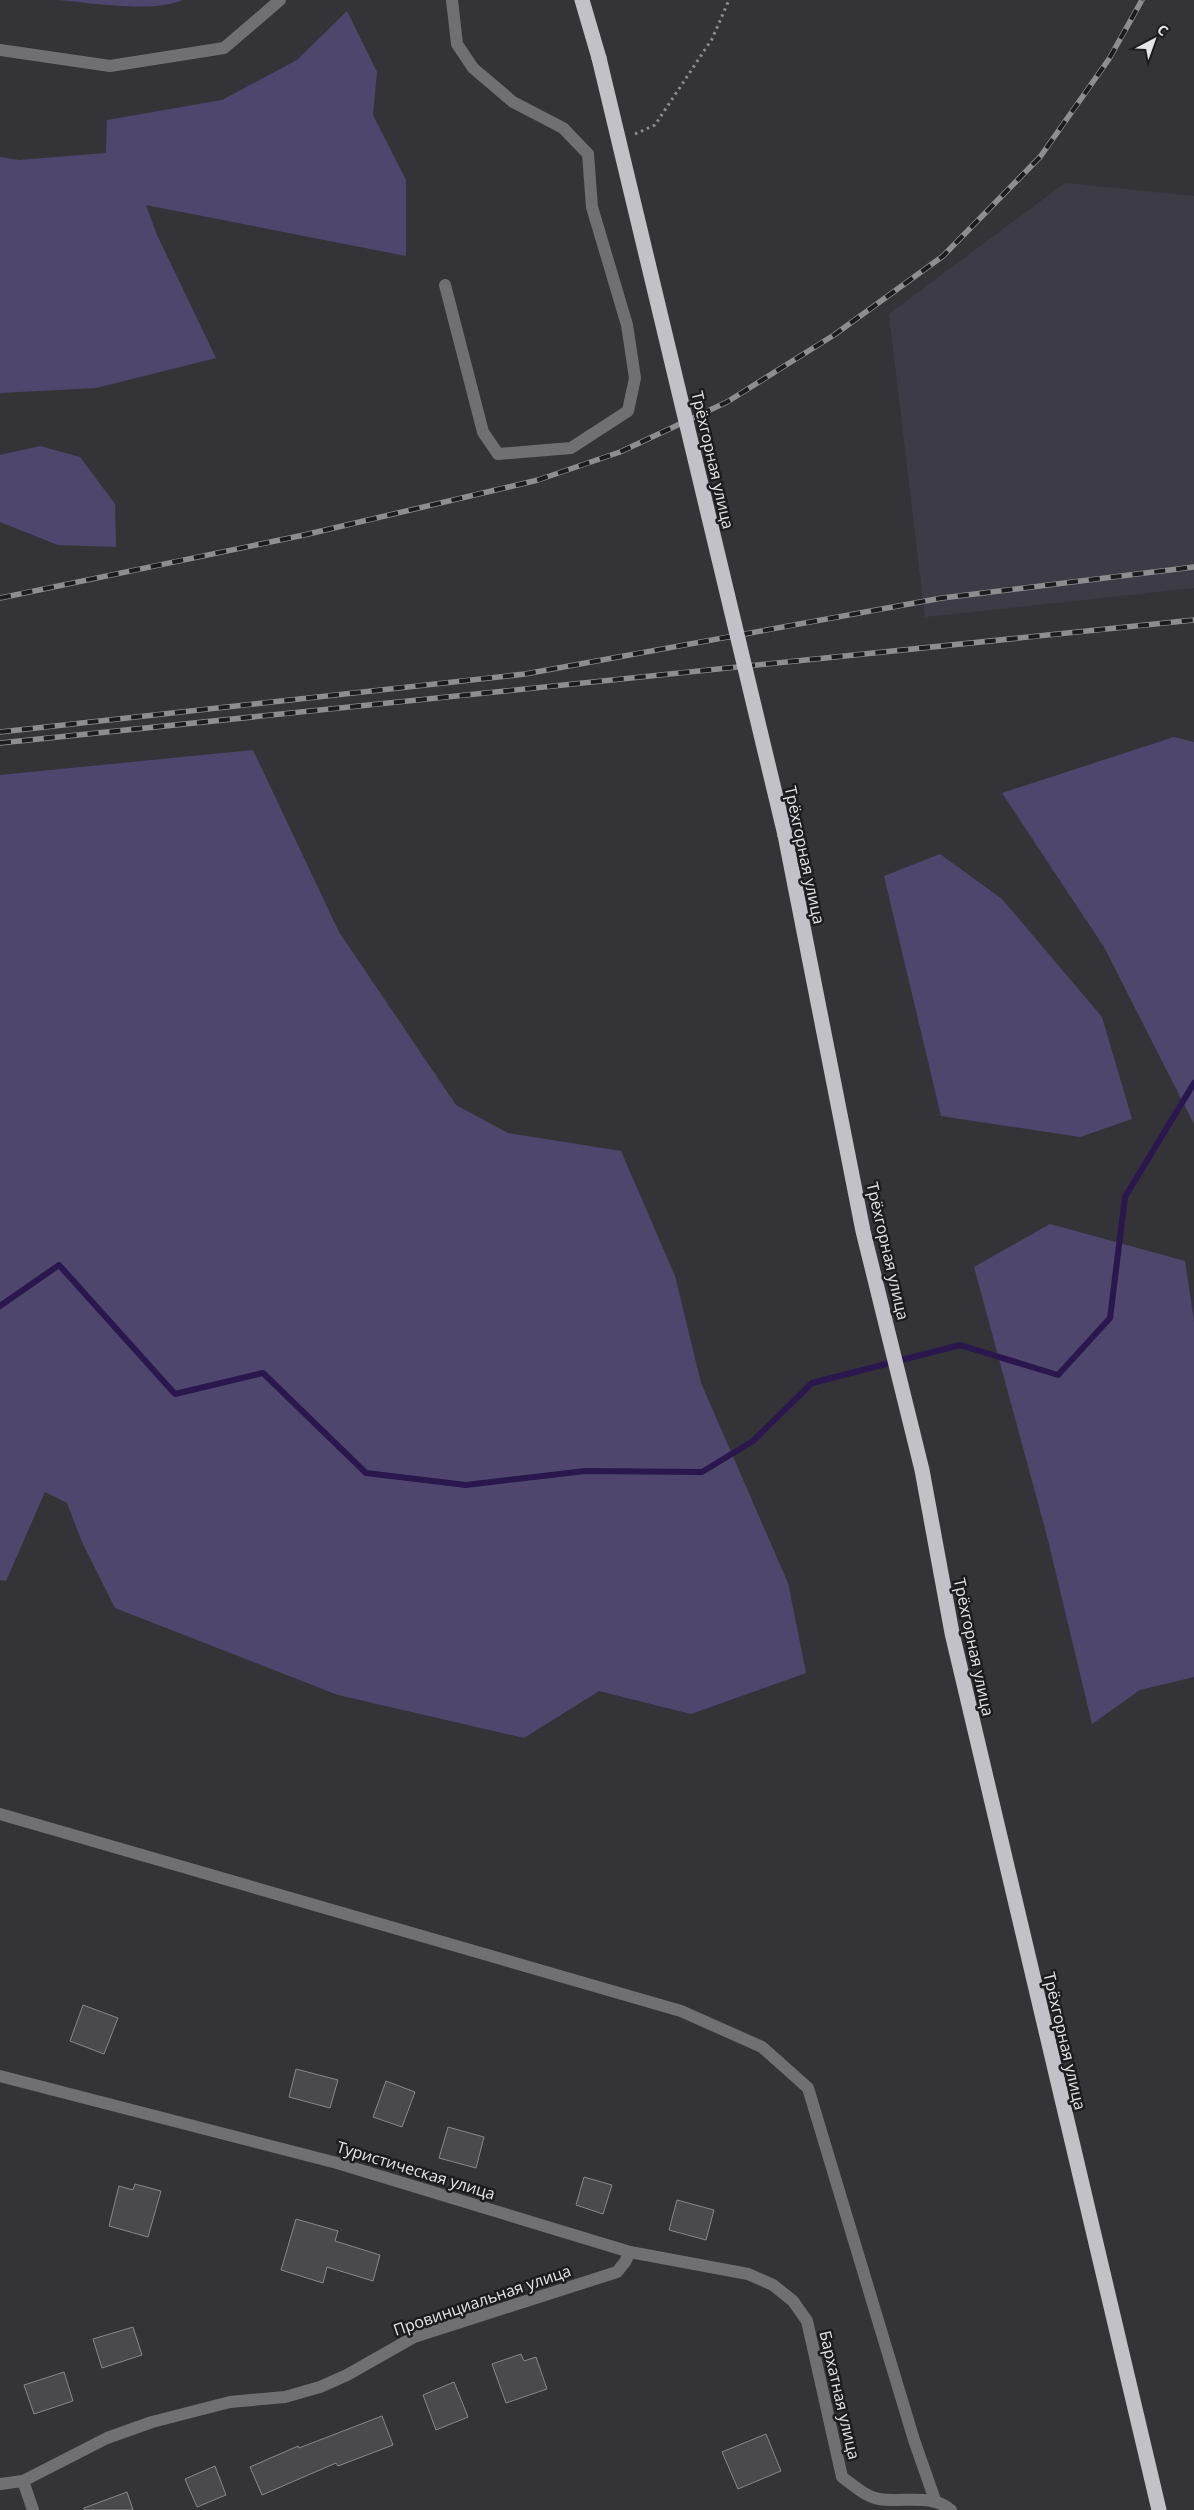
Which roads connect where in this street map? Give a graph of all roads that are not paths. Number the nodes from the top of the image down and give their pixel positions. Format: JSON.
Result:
{"nodes":[{"id":1,"x":280,"y":0,"type":"edge"},
{"id":2,"x":452,"y":0,"type":"edge"},
{"id":3,"x":582,"y":0,"type":"edge"},
{"id":4,"x":0,"y":50,"type":"edge"},
{"id":5,"x":445,"y":284,"type":"dead end"},
{"id":6,"x":0,"y":1814,"type":"edge"},
{"id":7,"x":0,"y":2076,"type":"edge"},
{"id":8,"x":630,"y":2252,"type":"junction"},
{"id":9,"x":807,"y":2321,"type":"joint"},
{"id":10,"x":23,"y":2480,"type":"junction"},
{"id":11,"x":0,"y":2484,"type":"edge"},
{"id":12,"x":936,"y":2500,"type":"junction"},
{"id":13,"x":33,"y":2510,"type":"edge"},
{"id":14,"x":951,"y":2510,"type":"edge"},
{"id":15,"x":1158,"y":2510,"type":"edge"}],
"edges":[{"from":1,"to":4,"type":"street"},
{"from":2,"to":5,"type":"street"},
{"from":3,"to":15,"type":"highway","name":"Трёхгорная улица","bridge":true},
{"from":6,"to":12,"type":"street"},
{"from":7,"to":8,"type":"street","name":"Туристическая улица"},
{"from":8,"to":9,"type":"street","name":"Туристическая улица"},
{"from":8,"to":10,"type":"street","name":"Провинциальная улица"},
{"from":9,"to":12,"type":"street","name":"Бархатная улица"},
{"from":10,"to":11,"type":"street","name":"Провинциальная улица"},
{"from":10,"to":13,"type":"street"},
{"from":12,"to":14,"type":"street"}]}
